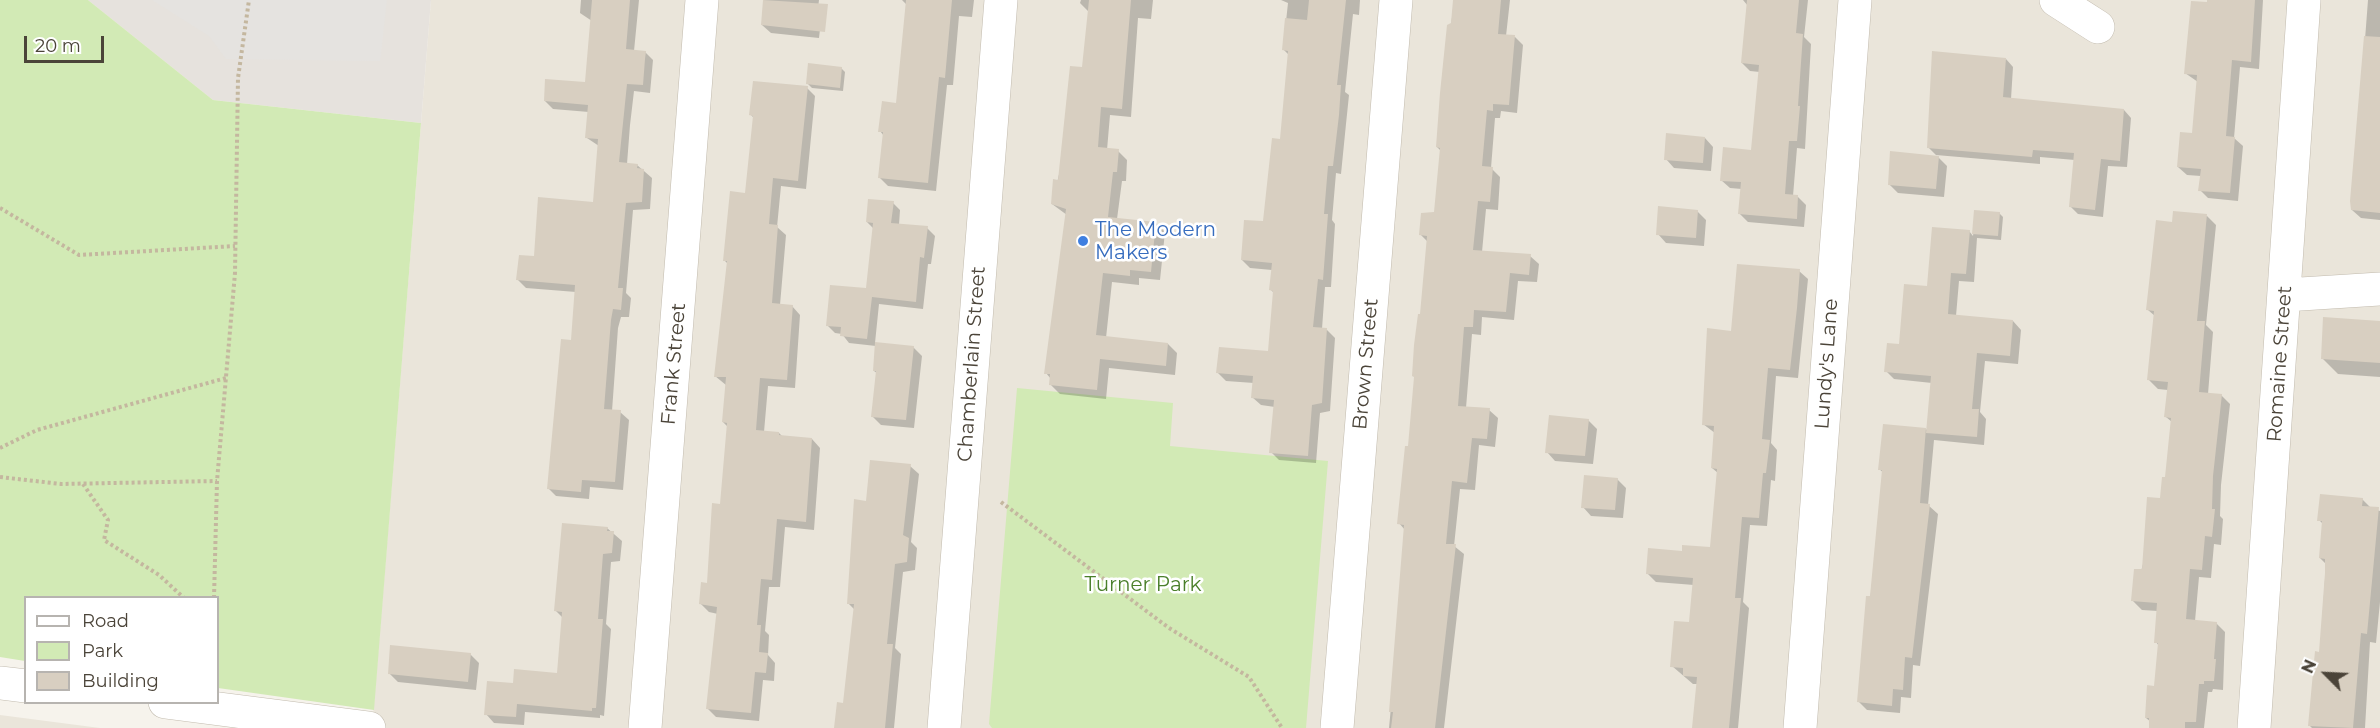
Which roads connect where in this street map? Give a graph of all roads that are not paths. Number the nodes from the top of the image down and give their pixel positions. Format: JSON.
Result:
{"nodes":[{"id":1,"x":702,"y":0,"type":"edge"},
{"id":2,"x":1001,"y":0,"type":"edge"},
{"id":3,"x":1396,"y":0,"type":"edge"},
{"id":4,"x":1855,"y":0,"type":"edge"},
{"id":5,"x":2056,"y":0,"type":"edge"},
{"id":6,"x":2304,"y":0,"type":"edge"},
{"id":7,"x":2098,"y":27,"type":"dead end"},
{"id":8,"x":2380,"y":289,"type":"edge"},
{"id":9,"x":2285,"y":295,"type":"junction"},
{"id":10,"x":0,"y":683,"type":"edge"},
{"id":11,"x":24,"y":686,"type":"edge"},
{"id":12,"x":171,"y":704,"type":"edge"},
{"id":13,"x":215,"y":718,"type":"edge"},
{"id":14,"x":369,"y":728,"type":"edge"},
{"id":15,"x":645,"y":728,"type":"edge"},
{"id":16,"x":944,"y":728,"type":"edge"},
{"id":17,"x":1337,"y":728,"type":"edge"},
{"id":18,"x":1800,"y":728,"type":"edge"},
{"id":19,"x":2254,"y":728,"type":"edge"}],
"edges":[{"from":1,"to":15,"type":"street","name":"Frank Street"},
{"from":2,"to":16,"type":"street","name":"Chamberlain Street"},
{"from":3,"to":17,"type":"street","name":"Brown Street"},
{"from":4,"to":18,"type":"street","name":"Lundy's Lane"},
{"from":5,"to":7,"type":"street"},
{"from":6,"to":9,"type":"street","name":"Romaine Street"},
{"from":8,"to":9,"type":"street"},
{"from":9,"to":19,"type":"street","name":"Romaine Street"},
{"from":10,"to":11,"type":"street"},
{"from":12,"to":13,"type":"street"},
{"from":13,"to":14,"type":"street"}]}
